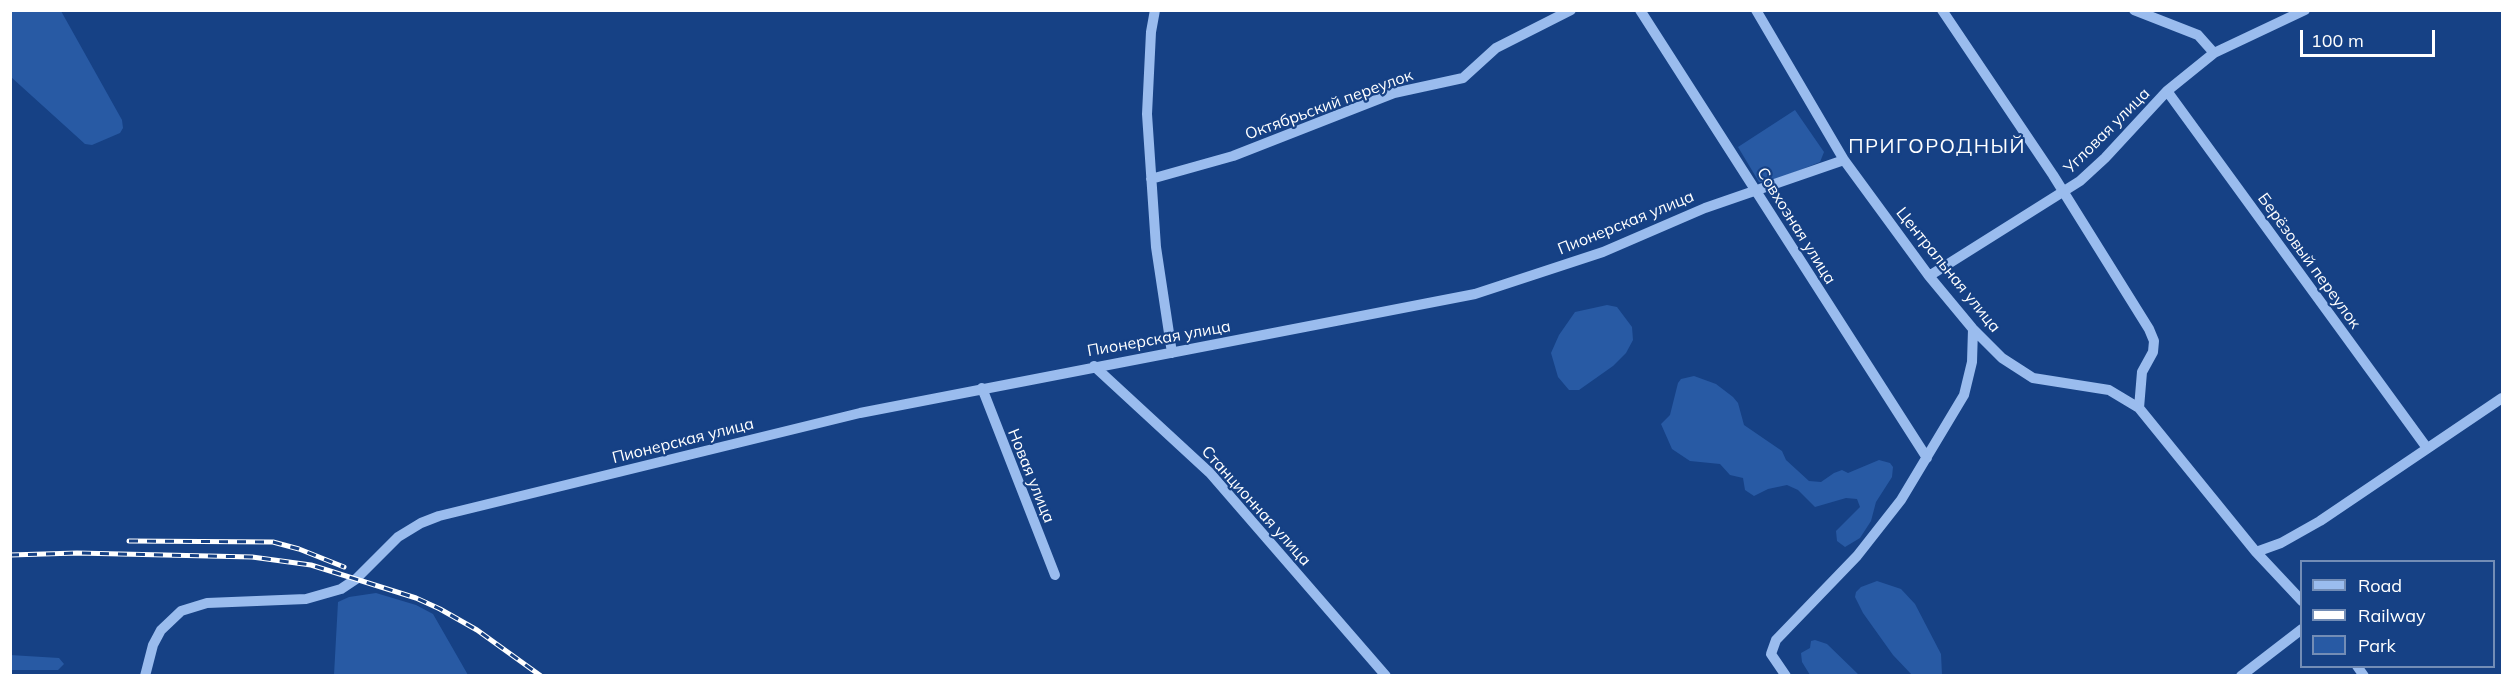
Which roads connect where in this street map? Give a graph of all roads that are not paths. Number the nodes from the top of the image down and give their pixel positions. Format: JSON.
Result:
{"nodes":[{"id":1,"x":1155,"y":10,"type":"edge"},
{"id":2,"x":1571,"y":10,"type":"edge"},
{"id":3,"x":1640,"y":10,"type":"edge"},
{"id":4,"x":1756,"y":10,"type":"edge"},
{"id":5,"x":1941,"y":10,"type":"edge"},
{"id":6,"x":2134,"y":10,"type":"edge"},
{"id":7,"x":2305,"y":10,"type":"edge"},
{"id":8,"x":2214,"y":53,"type":"junction"},
{"id":9,"x":2167,"y":91,"type":"junction"},
{"id":10,"x":1844,"y":160,"type":"junction"},
{"id":11,"x":1151,"y":179,"type":"junction"},
{"id":12,"x":1757,"y":192,"type":"junction"},
{"id":13,"x":2063,"y":194,"type":"junction"},
{"id":14,"x":1929,"y":276,"type":"junction"},
{"id":15,"x":1973,"y":329,"type":"junction"},
{"id":16,"x":1172,"y":353,"type":"junction"},
{"id":17,"x":1094,"y":366,"type":"junction"},
{"id":18,"x":982,"y":388,"type":"junction"},
{"id":19,"x":2502,"y":398,"type":"edge"},
{"id":20,"x":2139,"y":408,"type":"junction"},
{"id":21,"x":2427,"y":448,"type":"junction"},
{"id":22,"x":1927,"y":458,"type":"junction"},
{"id":23,"x":2256,"y":552,"type":"junction"},
{"id":24,"x":1055,"y":575,"type":"dead end"},
{"id":25,"x":2300,"y":600,"type":"edge"},
{"id":26,"x":2300,"y":630,"type":"edge"},
{"id":27,"x":145,"y":675,"type":"edge"},
{"id":28,"x":1386,"y":675,"type":"edge"},
{"id":29,"x":1786,"y":675,"type":"edge"},
{"id":30,"x":2241,"y":675,"type":"edge"}],
"edges":[{"from":1,"to":11,"type":"street"},
{"from":2,"to":11,"type":"street","name":"Октябрьский переулок"},
{"from":3,"to":12,"type":"street","name":"Совхозная улица"},
{"from":4,"to":10,"type":"street","name":"Центральная улица"},
{"from":5,"to":13,"type":"street"},
{"from":6,"to":8,"type":"street"},
{"from":7,"to":8,"type":"street","name":"Угловая улица"},
{"from":8,"to":9,"type":"street","name":"Угловая улица"},
{"from":9,"to":13,"type":"street","name":"Угловая улица"},
{"from":9,"to":21,"type":"street","name":"Берёзовый переулок"},
{"from":10,"to":12,"type":"street","name":"Пионерская улица"},
{"from":10,"to":14,"type":"street","name":"Центральная улица"},
{"from":11,"to":16,"type":"street"},
{"from":12,"to":16,"type":"street","name":"Пионерская улица"},
{"from":12,"to":22,"type":"street","name":"Совхозная улица"},
{"from":13,"to":14,"type":"street","name":"Угловая улица"},
{"from":13,"to":20,"type":"street"},
{"from":14,"to":15,"type":"street","name":"Центральная улица"},
{"from":15,"to":20,"type":"street","name":"Центральная улица"},
{"from":15,"to":22,"type":"street"},
{"from":16,"to":17,"type":"street","name":"Пионерская улица"},
{"from":17,"to":18,"type":"street","name":"Пионерская улица"},
{"from":17,"to":28,"type":"street","name":"Станционная улица"},
{"from":18,"to":24,"type":"street","name":"Новая улица"},
{"from":18,"to":27,"type":"street","name":"Пионерская улица"},
{"from":19,"to":21,"type":"street"},
{"from":20,"to":23,"type":"street","name":"Центральная улица"},
{"from":21,"to":23,"type":"street"},
{"from":22,"to":29,"type":"street"},
{"from":23,"to":25,"type":"street","name":"Центральная улица"},
{"from":26,"to":30,"type":"street"}]}
